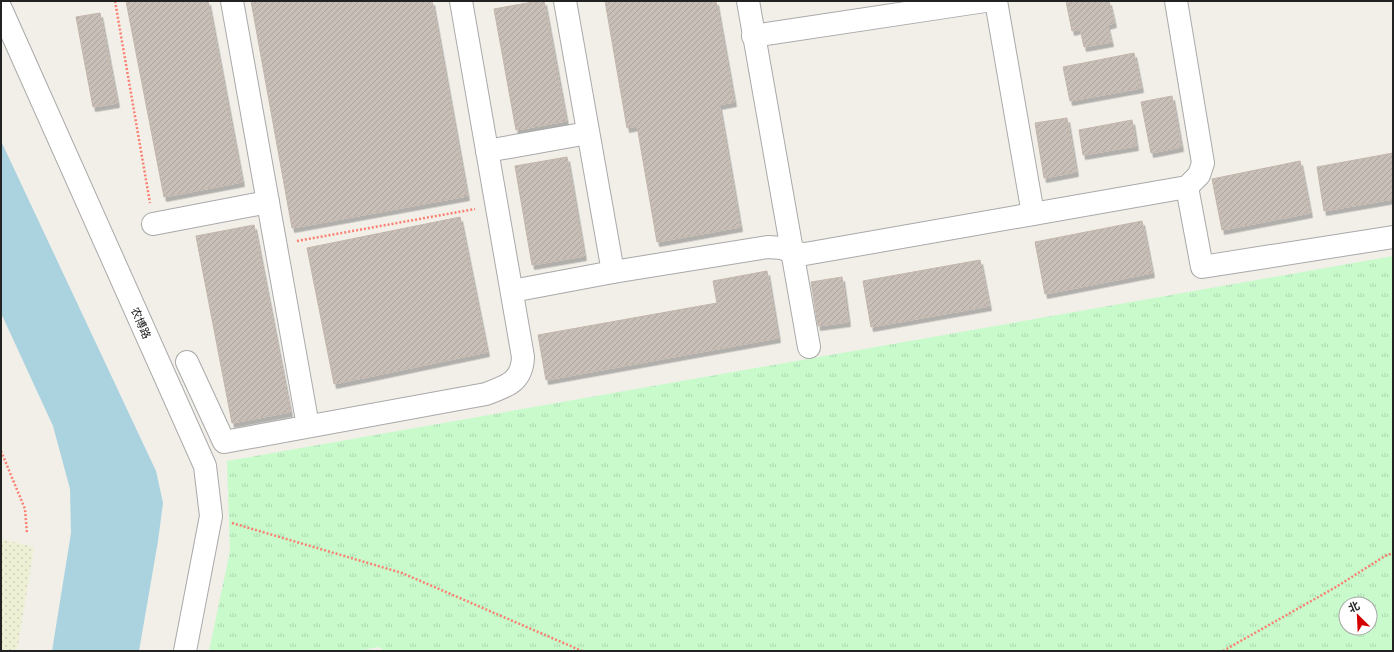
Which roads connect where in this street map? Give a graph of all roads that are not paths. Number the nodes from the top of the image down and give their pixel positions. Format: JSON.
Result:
{"nodes":[{"id":1,"x":232,"y":1,"type":"edge"},
{"id":2,"x":460,"y":1,"type":"edge"},
{"id":3,"x":565,"y":1,"type":"edge"},
{"id":4,"x":748,"y":1,"type":"edge"},
{"id":5,"x":985,"y":1,"type":"edge"},
{"id":6,"x":996,"y":1,"type":"edge"},
{"id":7,"x":1176,"y":1,"type":"edge"},
{"id":8,"x":1,"y":9,"type":"edge"},
{"id":9,"x":754,"y":36,"type":"junction"},
{"id":10,"x":588,"y":133,"type":"junction"},
{"id":11,"x":487,"y":151,"type":"junction"},
{"id":12,"x":1187,"y":187,"type":"junction"},
{"id":13,"x":268,"y":202,"type":"junction"},
{"id":14,"x":1033,"y":214,"type":"junction"},
{"id":15,"x":153,"y":224,"type":"road end"},
{"id":16,"x":1393,"y":237,"type":"edge"},
{"id":17,"x":792,"y":252,"type":"junction"},
{"id":18,"x":613,"y":272,"type":"junction"},
{"id":19,"x":512,"y":291,"type":"junction"},
{"id":20,"x":809,"y":347,"type":"dead end"},
{"id":21,"x":187,"y":362,"type":"dead end"},
{"id":22,"x":308,"y":426,"type":"junction"},
{"id":23,"x":185,"y":651,"type":"edge"}],
"edges":[{"from":1,"to":13,"type":"street"},
{"from":2,"to":11,"type":"street"},
{"from":3,"to":10,"type":"street"},
{"from":4,"to":9,"type":"street"},
{"from":5,"to":9,"type":"street"},
{"from":6,"to":14,"type":"street"},
{"from":7,"to":12,"type":"street"},
{"from":8,"to":23,"type":"street","name":"农博路"},
{"from":9,"to":17,"type":"street"},
{"from":10,"to":11,"type":"street"},
{"from":10,"to":18,"type":"street"},
{"from":11,"to":19,"type":"street"},
{"from":12,"to":14,"type":"street"},
{"from":12,"to":16,"type":"street"},
{"from":13,"to":15,"type":"street"},
{"from":13,"to":22,"type":"street"},
{"from":14,"to":17,"type":"street"},
{"from":17,"to":18,"type":"street"},
{"from":17,"to":20,"type":"street"},
{"from":18,"to":19,"type":"street"},
{"from":19,"to":22,"type":"street"},
{"from":21,"to":22,"type":"street"}]}
